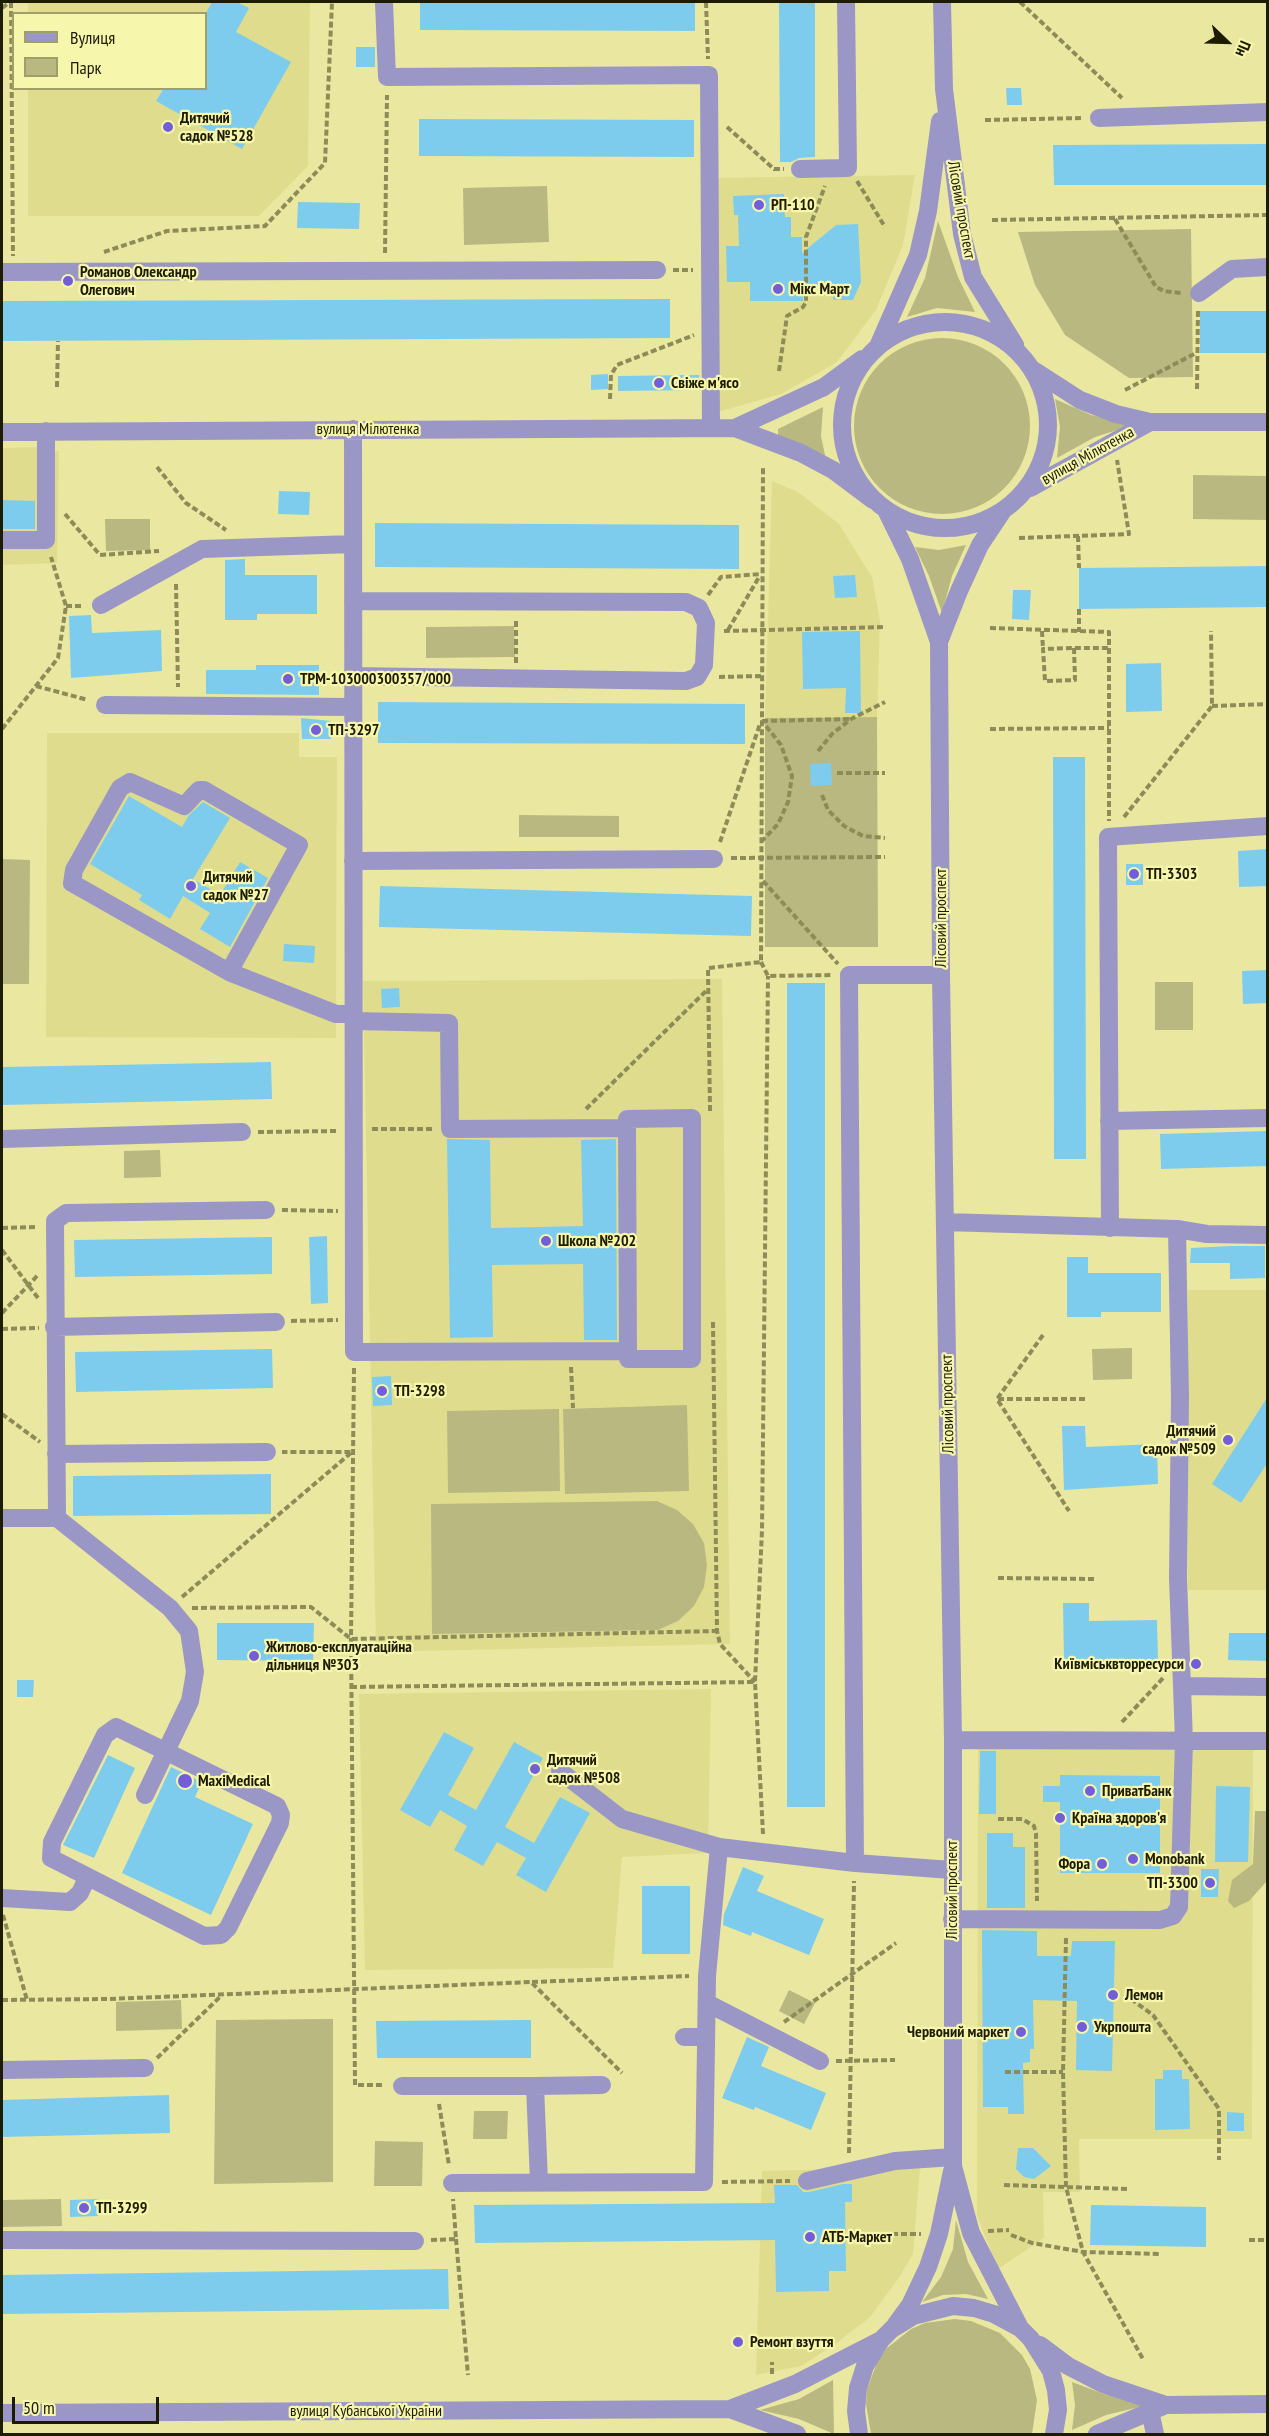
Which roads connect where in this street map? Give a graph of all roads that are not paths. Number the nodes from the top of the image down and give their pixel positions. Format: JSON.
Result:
{"nodes":[{"id":1,"x":384,"y":2,"type":"edge"},
{"id":2,"x":846,"y":2,"type":"edge"},
{"id":3,"x":942,"y":2,"type":"edge"},
{"id":4,"x":944,"y":89,"type":"junction"},
{"id":5,"x":1268,"y":112,"type":"edge"},
{"id":6,"x":1099,"y":118,"type":"road end"},
{"id":7,"x":800,"y":169,"type":"road end"},
{"id":8,"x":1268,"y":267,"type":"edge"},
{"id":9,"x":657,"y":270,"type":"road end"},
{"id":10,"x":7,"y":272,"type":"edge"},
{"id":11,"x":1199,"y":293,"type":"road end"},
{"id":12,"x":875,"y":349,"type":"junction"},
{"id":13,"x":1021,"y":354,"type":"junction"},
{"id":14,"x":1033,"y":370,"type":"junction"},
{"id":15,"x":1150,"y":422,"type":"junction"},
{"id":16,"x":1268,"y":422,"type":"edge"},
{"id":17,"x":711,"y":428,"type":"junction"},
{"id":18,"x":735,"y":428,"type":"junction"},
{"id":19,"x":353,"y":429,"type":"junction"},
{"id":20,"x":46,"y":431,"type":"junction"},
{"id":21,"x":2,"y":432,"type":"edge"},
{"id":22,"x":1027,"y":490,"type":"junction"},
{"id":23,"x":880,"y":506,"type":"junction"},
{"id":24,"x":1002,"y":512,"type":"junction"},
{"id":25,"x":2,"y":540,"type":"edge"},
{"id":26,"x":353,"y":543,"type":"junction"},
{"id":27,"x":353,"y":601,"type":"junction"},
{"id":28,"x":101,"y":605,"type":"dead end"},
{"id":29,"x":939,"y":642,"type":"junction"},
{"id":30,"x":353,"y":676,"type":"junction"},
{"id":31,"x":105,"y":705,"type":"road end"},
{"id":32,"x":353,"y":708,"type":"junction"},
{"id":33,"x":1268,"y":826,"type":"edge"},
{"id":34,"x":714,"y":859,"type":"road end"},
{"id":35,"x":353,"y":861,"type":"junction"},
{"id":36,"x":229,"y":972,"type":"junction"},
{"id":37,"x":941,"y":975,"type":"junction"},
{"id":38,"x":354,"y":1018,"type":"junction"},
{"id":39,"x":1268,"y":1118,"type":"edge"},
{"id":40,"x":1110,"y":1122,"type":"junction"},
{"id":41,"x":627,"y":1128,"type":"junction"},
{"id":42,"x":242,"y":1132,"type":"road end"},
{"id":43,"x":2,"y":1139,"type":"edge"},
{"id":44,"x":266,"y":1210,"type":"road end"},
{"id":45,"x":945,"y":1222,"type":"junction"},
{"id":46,"x":1110,"y":1228,"type":"junction"},
{"id":47,"x":1177,"y":1228,"type":"junction"},
{"id":48,"x":1268,"y":1235,"type":"edge"},
{"id":49,"x":54,"y":1320,"type":"junction"},
{"id":50,"x":276,"y":1322,"type":"road end"},
{"id":51,"x":627,"y":1351,"type":"junction"},
{"id":52,"x":267,"y":1452,"type":"road end"},
{"id":53,"x":56,"y":1454,"type":"junction"},
{"id":54,"x":2,"y":1518,"type":"edge"},
{"id":55,"x":57,"y":1518,"type":"junction"},
{"id":56,"x":1182,"y":1686,"type":"junction"},
{"id":57,"x":1268,"y":1687,"type":"edge"},
{"id":58,"x":953,"y":1740,"type":"junction"},
{"id":59,"x":1184,"y":1741,"type":"junction"},
{"id":60,"x":1268,"y":1741,"type":"edge"},
{"id":61,"x":168,"y":1751,"type":"junction"},
{"id":62,"x":560,"y":1771,"type":"dead end"},
{"id":63,"x":145,"y":1795,"type":"dead end"},
{"id":64,"x":719,"y":1847,"type":"junction"},
{"id":65,"x":855,"y":1863,"type":"junction"},
{"id":66,"x":952,"y":1870,"type":"junction"},
{"id":67,"x":87,"y":1878,"type":"junction"},
{"id":68,"x":2,"y":1898,"type":"edge"},
{"id":69,"x":952,"y":1919,"type":"junction"},
{"id":70,"x":707,"y":2002,"type":"junction"},
{"id":71,"x":684,"y":2037,"type":"dead end"},
{"id":72,"x":706,"y":2037,"type":"junction"},
{"id":73,"x":820,"y":2061,"type":"road end"},
{"id":74,"x":145,"y":2068,"type":"road end"},
{"id":75,"x":2,"y":2070,"type":"edge"},
{"id":76,"x":402,"y":2085,"type":"road end"},
{"id":77,"x":602,"y":2085,"type":"dead end"},
{"id":78,"x":536,"y":2086,"type":"junction"},
{"id":79,"x":953,"y":2162,"type":"junction"},
{"id":80,"x":807,"y":2181,"type":"road end"},
{"id":81,"x":539,"y":2182,"type":"junction"},
{"id":82,"x":452,"y":2183,"type":"dead end"},
{"id":83,"x":2,"y":2240,"type":"edge"},
{"id":84,"x":415,"y":2241,"type":"dead end"},
{"id":85,"x":886,"y":2334,"type":"junction"},
{"id":86,"x":1026,"y":2334,"type":"junction"},
{"id":87,"x":1268,"y":2404,"type":"edge"},
{"id":88,"x":1158,"y":2408,"type":"junction"},
{"id":89,"x":730,"y":2409,"type":"junction"},
{"id":90,"x":2,"y":2413,"type":"edge"},
{"id":91,"x":797,"y":2434,"type":"edge"},
{"id":92,"x":859,"y":2434,"type":"edge"},
{"id":93,"x":1054,"y":2434,"type":"edge"},
{"id":94,"x":1097,"y":2434,"type":"edge"},
{"id":95,"x":1155,"y":2434,"type":"edge"}],
"edges":[{"from":1,"to":17,"type":"street"},
{"from":2,"to":7,"type":"street"},
{"from":3,"to":4,"type":"street","name":"Лісовий проспект"},
{"from":4,"to":12,"type":"street","name":"Лісовий проспект"},
{"from":4,"to":13,"type":"street","name":"Лісовий проспект"},
{"from":5,"to":6,"type":"street"},
{"from":8,"to":11,"type":"street"},
{"from":9,"to":10,"type":"street"},
{"from":12,"to":13,"type":"street"},
{"from":12,"to":18,"type":"street","name":"вулиця Мілютенка"},
{"from":12,"to":23,"type":"street"},
{"from":13,"to":14,"type":"street"},
{"from":14,"to":15,"type":"street","name":"вулиця Мілютенка"},
{"from":14,"to":22,"type":"street"},
{"from":15,"to":16,"type":"street","name":"вулиця Мілютенка"},
{"from":15,"to":22,"type":"street","name":"вулиця Мілютенка"},
{"from":17,"to":18,"type":"street","name":"вулиця Мілютенка"},
{"from":17,"to":19,"type":"street","name":"вулиця Мілютенка"},
{"from":18,"to":23,"type":"street","name":"вулиця Мілютенка"},
{"from":19,"to":20,"type":"street","name":"вулиця Мілютенка"},
{"from":19,"to":26,"type":"street"},
{"from":20,"to":21,"type":"street","name":"вулиця Мілютенка"},
{"from":20,"to":25,"type":"street"},
{"from":22,"to":24,"type":"street"},
{"from":23,"to":24,"type":"street"},
{"from":23,"to":29,"type":"street","name":"Лісовий проспект"},
{"from":24,"to":29,"type":"street","name":"Лісовий проспект"},
{"from":26,"to":27,"type":"street"},
{"from":26,"to":28,"type":"street"},
{"from":27,"to":30,"type":"street"},
{"from":27,"to":30,"type":"street"},
{"from":29,"to":37,"type":"street","name":"Лісовий проспект"},
{"from":30,"to":32,"type":"street"},
{"from":31,"to":32,"type":"street"},
{"from":32,"to":35,"type":"street"},
{"from":33,"to":40,"type":"street"},
{"from":34,"to":35,"type":"street"},
{"from":35,"to":38,"type":"street"},
{"from":36,"to":36,"type":"street"},
{"from":36,"to":38,"type":"street"},
{"from":37,"to":45,"type":"street","name":"Лісовий проспект"},
{"from":37,"to":65,"type":"street"},
{"from":38,"to":41,"type":"street"},
{"from":38,"to":51,"type":"street"},
{"from":39,"to":40,"type":"street"},
{"from":40,"to":46,"type":"street"},
{"from":41,"to":51,"type":"street"},
{"from":41,"to":51,"type":"street"},
{"from":42,"to":43,"type":"street"},
{"from":44,"to":49,"type":"street"},
{"from":45,"to":46,"type":"street"},
{"from":45,"to":58,"type":"street","name":"Лісовий проспект"},
{"from":46,"to":47,"type":"street"},
{"from":47,"to":48,"type":"street"},
{"from":47,"to":56,"type":"street"},
{"from":49,"to":50,"type":"street"},
{"from":49,"to":53,"type":"street"},
{"from":52,"to":53,"type":"street"},
{"from":53,"to":55,"type":"street"},
{"from":54,"to":55,"type":"street"},
{"from":55,"to":61,"type":"street"},
{"from":56,"to":57,"type":"street"},
{"from":56,"to":59,"type":"street"},
{"from":58,"to":59,"type":"street"},
{"from":58,"to":66,"type":"street","name":"Лісовий проспект"},
{"from":59,"to":60,"type":"street"},
{"from":59,"to":69,"type":"street"},
{"from":61,"to":63,"type":"street"},
{"from":61,"to":67,"type":"street"},
{"from":61,"to":67,"type":"street"},
{"from":62,"to":64,"type":"street"},
{"from":64,"to":65,"type":"street"},
{"from":64,"to":70,"type":"street"},
{"from":65,"to":66,"type":"street"},
{"from":66,"to":69,"type":"street","name":"Лісовий проспект"},
{"from":67,"to":68,"type":"street"},
{"from":69,"to":79,"type":"street","name":"Лісовий проспект"},
{"from":70,"to":72,"type":"street"},
{"from":70,"to":73,"type":"street"},
{"from":71,"to":72,"type":"street"},
{"from":72,"to":81,"type":"street"},
{"from":74,"to":75,"type":"street"},
{"from":76,"to":78,"type":"street"},
{"from":77,"to":78,"type":"street"},
{"from":78,"to":81,"type":"street"},
{"from":79,"to":80,"type":"street"},
{"from":79,"to":85,"type":"street","name":"Лісовий проспект"},
{"from":79,"to":86,"type":"street","name":"Лісовий проспект"},
{"from":81,"to":82,"type":"street"},
{"from":83,"to":84,"type":"street"},
{"from":85,"to":86,"type":"street","name":"вулиця Кубанської України"},
{"from":85,"to":89,"type":"street","name":"вулиця Кубанської України"},
{"from":85,"to":92,"type":"street","name":"Лісовий проспект"},
{"from":86,"to":88,"type":"street"},
{"from":86,"to":93,"type":"street","name":"Лісовий проспект"},
{"from":87,"to":88,"type":"street"},
{"from":88,"to":94,"type":"street"},
{"from":88,"to":95,"type":"street"},
{"from":89,"to":90,"type":"street","name":"вулиця Кубанської України"},
{"from":89,"to":91,"type":"street","name":"вулиця Кубанської України"}]}
